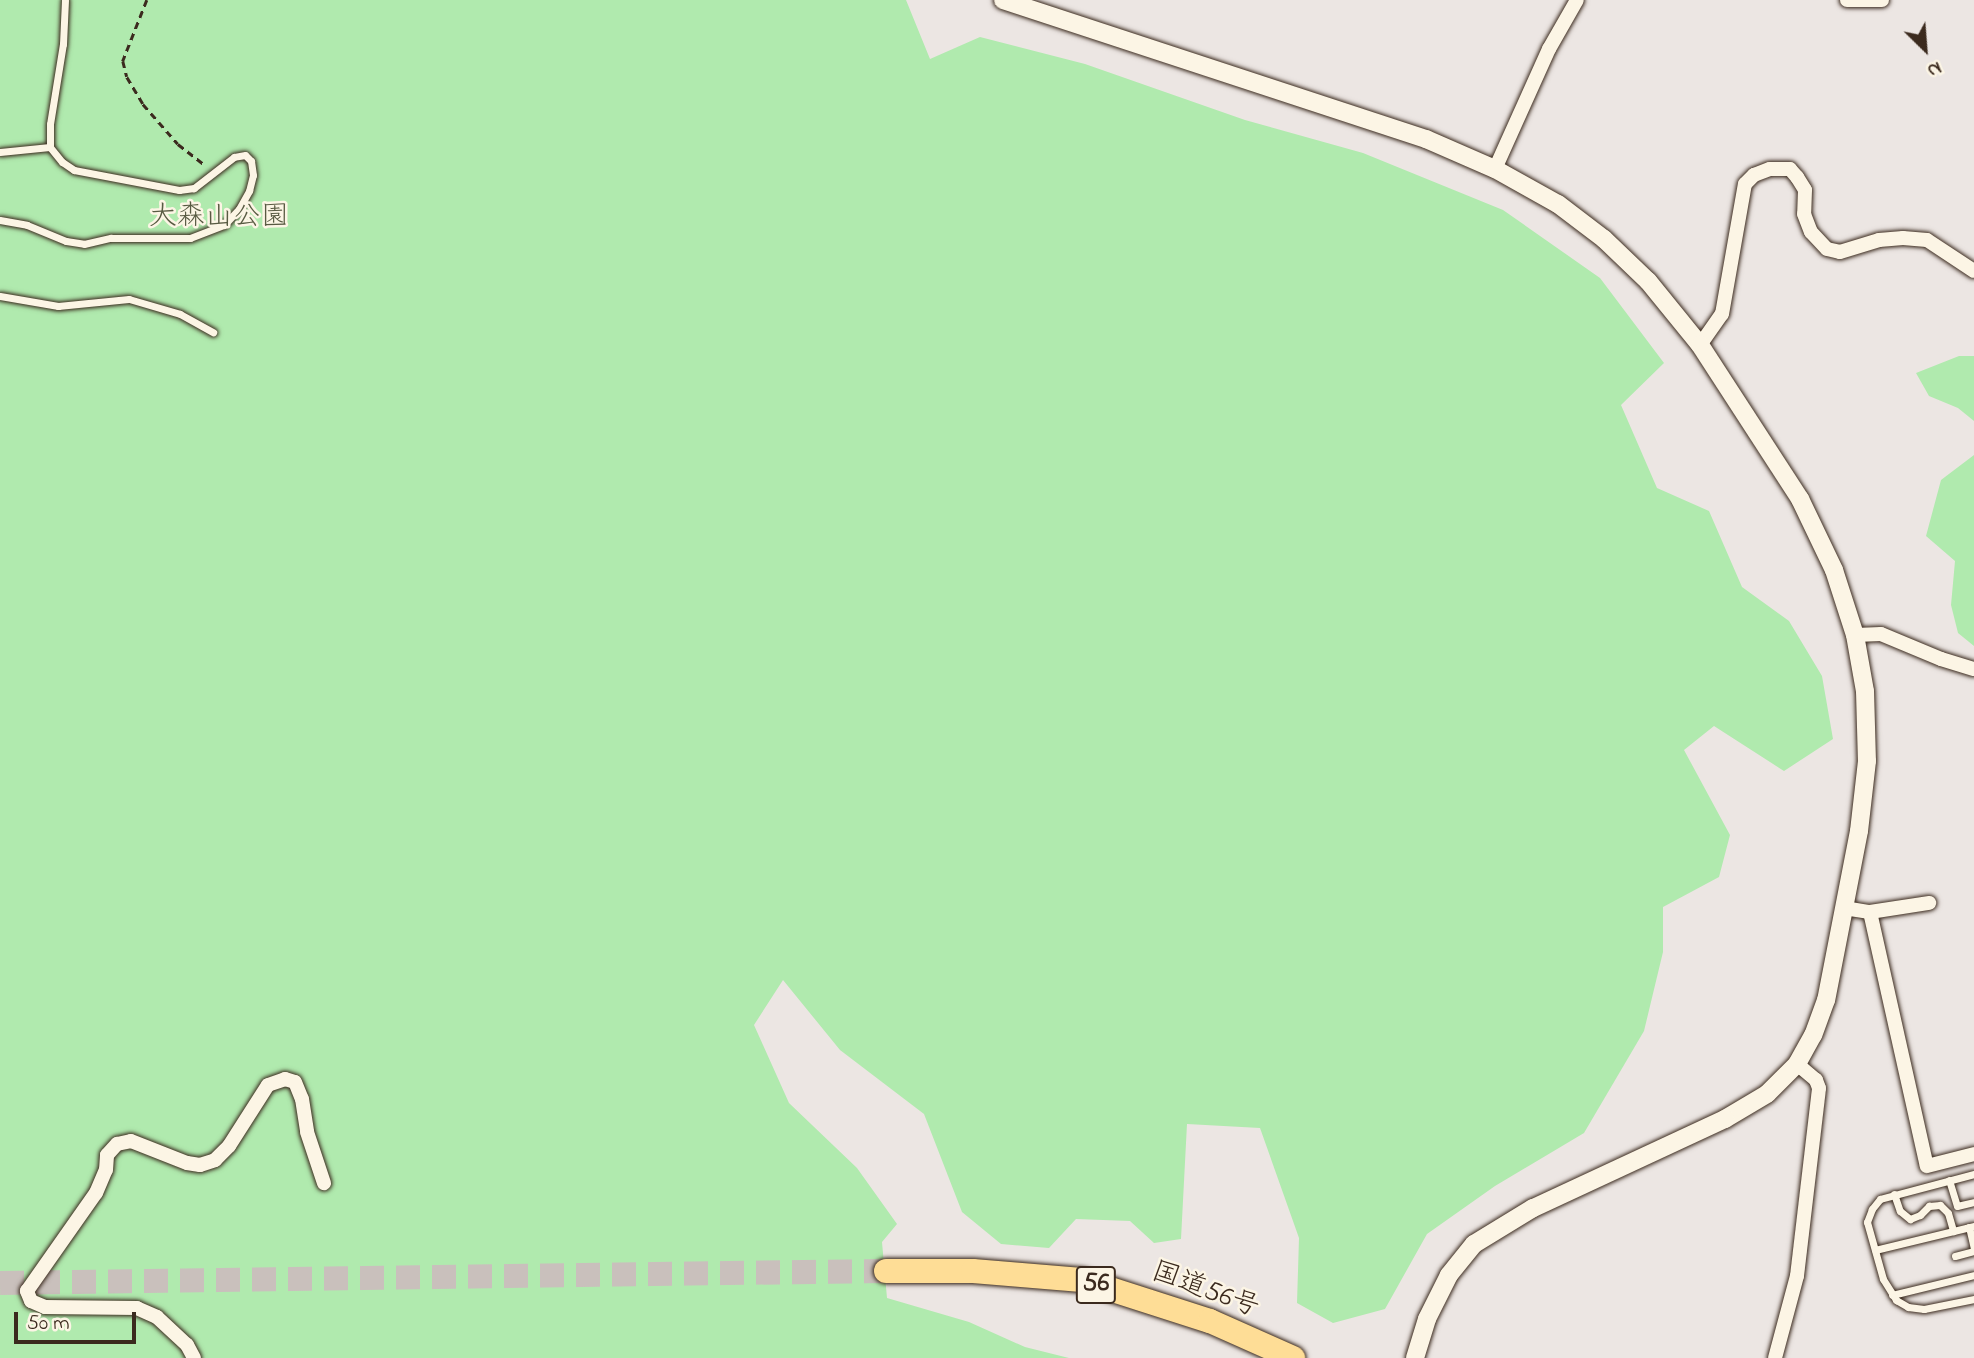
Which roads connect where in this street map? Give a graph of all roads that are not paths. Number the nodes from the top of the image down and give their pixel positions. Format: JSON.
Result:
{"nodes":[{"id":1,"x":65,"y":0,"type":"edge"},
{"id":2,"x":1003,"y":0,"type":"edge"},
{"id":3,"x":1577,"y":0,"type":"edge"},
{"id":4,"x":1847,"y":0,"type":"edge"},
{"id":5,"x":1882,"y":0,"type":"edge"},
{"id":6,"x":51,"y":147,"type":"junction"},
{"id":7,"x":0,"y":152,"type":"edge"},
{"id":8,"x":1495,"y":169,"type":"junction"},
{"id":9,"x":0,"y":220,"type":"edge"},
{"id":10,"x":1974,"y":271,"type":"edge"},
{"id":11,"x":0,"y":296,"type":"edge"},
{"id":12,"x":213,"y":332,"type":"dead end"},
{"id":13,"x":1700,"y":345,"type":"junction"},
{"id":14,"x":1855,"y":635,"type":"junction"},
{"id":15,"x":1974,"y":669,"type":"edge"},
{"id":16,"x":1928,"y":903,"type":"dead end"},
{"id":17,"x":1844,"y":908,"type":"junction"},
{"id":18,"x":1870,"y":912,"type":"junction"},
{"id":19,"x":1797,"y":1064,"type":"junction"},
{"id":20,"x":1974,"y":1154,"type":"edge"},
{"id":21,"x":1927,"y":1166,"type":"junction"},
{"id":22,"x":1974,"y":1174,"type":"edge"},
{"id":23,"x":1949,"y":1180,"type":"junction"},
{"id":24,"x":324,"y":1183,"type":"dead end"},
{"id":25,"x":1934,"y":1184,"type":"junction"},
{"id":26,"x":1894,"y":1194,"type":"junction"},
{"id":27,"x":1974,"y":1202,"type":"edge"},
{"id":28,"x":1971,"y":1226,"type":"edge"},
{"id":29,"x":1953,"y":1231,"type":"junction"},
{"id":30,"x":1974,"y":1249,"type":"edge"},
{"id":31,"x":1875,"y":1250,"type":"junction"},
{"id":32,"x":1955,"y":1256,"type":"dead end"},
{"id":33,"x":886,"y":1271,"type":"tunnel mouth"},
{"id":34,"x":1974,"y":1275,"type":"edge"},
{"id":35,"x":1892,"y":1295,"type":"junction"},
{"id":36,"x":1974,"y":1299,"type":"edge"},
{"id":37,"x":194,"y":1358,"type":"edge"},
{"id":38,"x":1293,"y":1358,"type":"edge"},
{"id":39,"x":1415,"y":1358,"type":"edge"},
{"id":40,"x":1775,"y":1358,"type":"edge"}],
"edges":[{"from":1,"to":6,"type":"lane"},
{"from":2,"to":8,"type":"street"},
{"from":3,"to":8,"type":"street"},
{"from":4,"to":5,"type":"street"},
{"from":6,"to":7,"type":"lane"},
{"from":6,"to":9,"type":"lane"},
{"from":8,"to":13,"type":"street"},
{"from":10,"to":13,"type":"street"},
{"from":11,"to":12,"type":"lane"},
{"from":13,"to":14,"type":"street"},
{"from":14,"to":15,"type":"street"},
{"from":14,"to":17,"type":"street"},
{"from":16,"to":18,"type":"street"},
{"from":17,"to":18,"type":"street"},
{"from":17,"to":19,"type":"street"},
{"from":18,"to":21,"type":"street"},
{"from":19,"to":39,"type":"street"},
{"from":19,"to":40,"type":"street"},
{"from":20,"to":21,"type":"street"},
{"from":21,"to":25,"type":"lane"},
{"from":22,"to":23,"type":"lane"},
{"from":23,"to":25,"type":"lane"},
{"from":23,"to":27,"type":"lane"},
{"from":24,"to":37,"type":"street"},
{"from":25,"to":26,"type":"lane"},
{"from":26,"to":29,"type":"lane"},
{"from":26,"to":31,"type":"lane"},
{"from":28,"to":29,"type":"lane"},
{"from":28,"to":30,"type":"lane"},
{"from":29,"to":31,"type":"lane"},
{"from":30,"to":32,"type":"lane"},
{"from":31,"to":35,"type":"lane"},
{"from":33,"to":38,"type":"highway","name":"国道56号","number":"56"},
{"from":34,"to":35,"type":"lane"},
{"from":35,"to":36,"type":"lane"}]}
